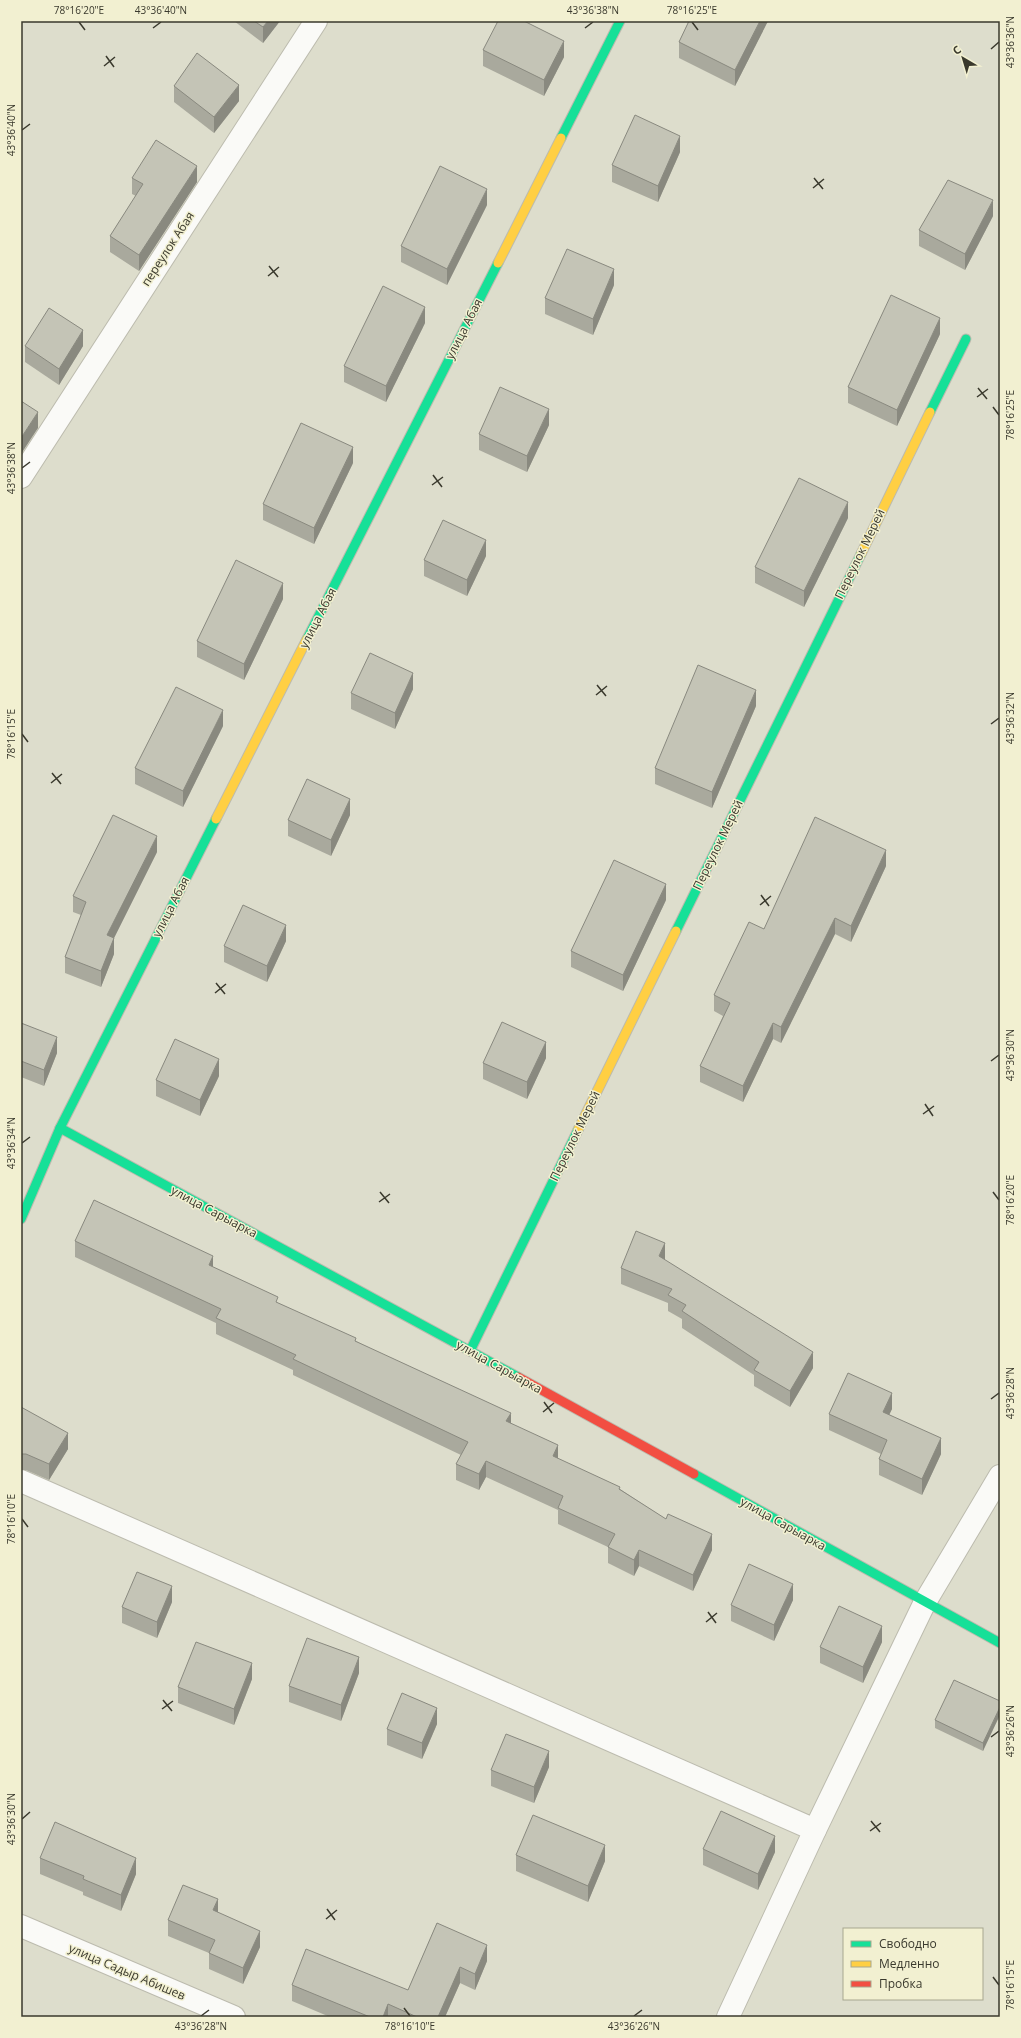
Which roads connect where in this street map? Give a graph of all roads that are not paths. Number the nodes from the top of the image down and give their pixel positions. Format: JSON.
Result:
{"nodes":[{"id":1,"x":316,"y":21,"type":"edge"},
{"id":2,"x":620,"y":21,"type":"edge"},
{"id":3,"x":966,"y":339,"type":"dead end"},
{"id":4,"x":21,"y":477,"type":"edge"},
{"id":5,"x":60,"y":1128,"type":"junction"},
{"id":6,"x":21,"y":1219,"type":"edge"},
{"id":7,"x":470,"y":1351,"type":"junction"},
{"id":8,"x":1000,"y":1476,"type":"edge"},
{"id":9,"x":21,"y":1481,"type":"edge"},
{"id":10,"x":925,"y":1602,"type":"junction"},
{"id":11,"x":1000,"y":1644,"type":"edge"},
{"id":12,"x":815,"y":1830,"type":"junction"},
{"id":13,"x":21,"y":1926,"type":"edge"},
{"id":14,"x":191,"y":2009,"type":"edge"},
{"id":15,"x":234,"y":2017,"type":"edge"},
{"id":16,"x":728,"y":2017,"type":"edge"}],
"edges":[{"from":1,"to":4,"type":"street","name":"переулок Абая"},
{"from":2,"to":5,"type":"street","name":"улица Абая"},
{"from":3,"to":7,"type":"street","name":"Переулок Мерей"},
{"from":5,"to":6,"type":"street","name":"улица Абая"},
{"from":5,"to":7,"type":"street","name":"улица Сарыарка"},
{"from":7,"to":10,"type":"street","name":"улица Сарыарка"},
{"from":8,"to":10,"type":"street"},
{"from":9,"to":12,"type":"street"},
{"from":10,"to":11,"type":"street","name":"улица Сарыарка"},
{"from":10,"to":12,"type":"street"},
{"from":12,"to":16,"type":"street"},
{"from":13,"to":14,"type":"street","name":"улица Садыр Абишев"},
{"from":14,"to":15,"type":"street","name":"улица Садыр Абишев"}]}
